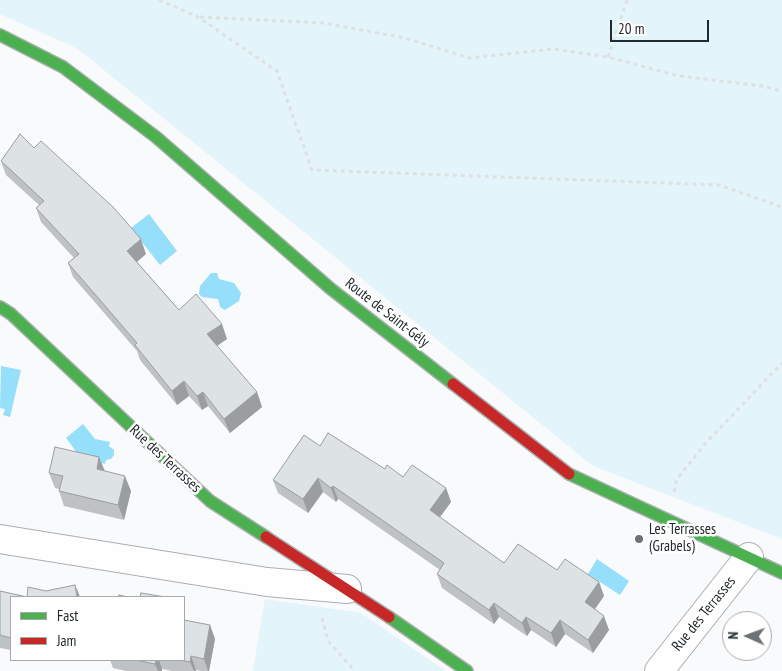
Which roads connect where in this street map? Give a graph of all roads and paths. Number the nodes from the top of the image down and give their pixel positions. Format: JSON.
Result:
{"nodes":[{"id":1,"x":159,"y":0,"type":"edge"},
{"id":2,"x":627,"y":0,"type":"edge"},
{"id":3,"x":198,"y":17,"type":"junction"},
{"id":4,"x":0,"y":35,"type":"edge"},
{"id":5,"x":608,"y":57,"type":"junction"},
{"id":6,"x":782,"y":91,"type":"edge"},
{"id":7,"x":782,"y":207,"type":"edge"},
{"id":8,"x":0,"y":307,"type":"edge"},
{"id":9,"x":782,"y":363,"type":"edge"},
{"id":10,"x":668,"y":520,"type":"junction"},
{"id":11,"x":0,"y":539,"type":"edge"},
{"id":12,"x":749,"y":557,"type":"junction"},
{"id":13,"x":782,"y":573,"type":"edge"},
{"id":14,"x":337,"y":588,"type":"junction"},
{"id":15,"x":355,"y":671,"type":"edge"},
{"id":16,"x":467,"y":671,"type":"edge"},
{"id":17,"x":658,"y":671,"type":"edge"}],
"edges":[{"from":1,"to":3,"type":"path"},
{"from":2,"to":5,"type":"path"},
{"from":3,"to":5,"type":"path"},
{"from":3,"to":7,"type":"path"},
{"from":4,"to":10,"type":"street","name":"Route de Saint-Gély"},
{"from":5,"to":6,"type":"path"},
{"from":8,"to":14,"type":"street","name":"Rue des Terrasses"},
{"from":9,"to":10,"type":"path"},
{"from":10,"to":12,"type":"street","name":"Route de Saint-Gély"},
{"from":11,"to":14,"type":"street","name":"Rue des Terrasses"},
{"from":12,"to":13,"type":"street","name":"Route de Saint-Gély"},
{"from":12,"to":17,"type":"street","name":"Rue des Terrasses"},
{"from":14,"to":15,"type":"path"},
{"from":14,"to":16,"type":"street","name":"Rue des Terrasses"}]}
